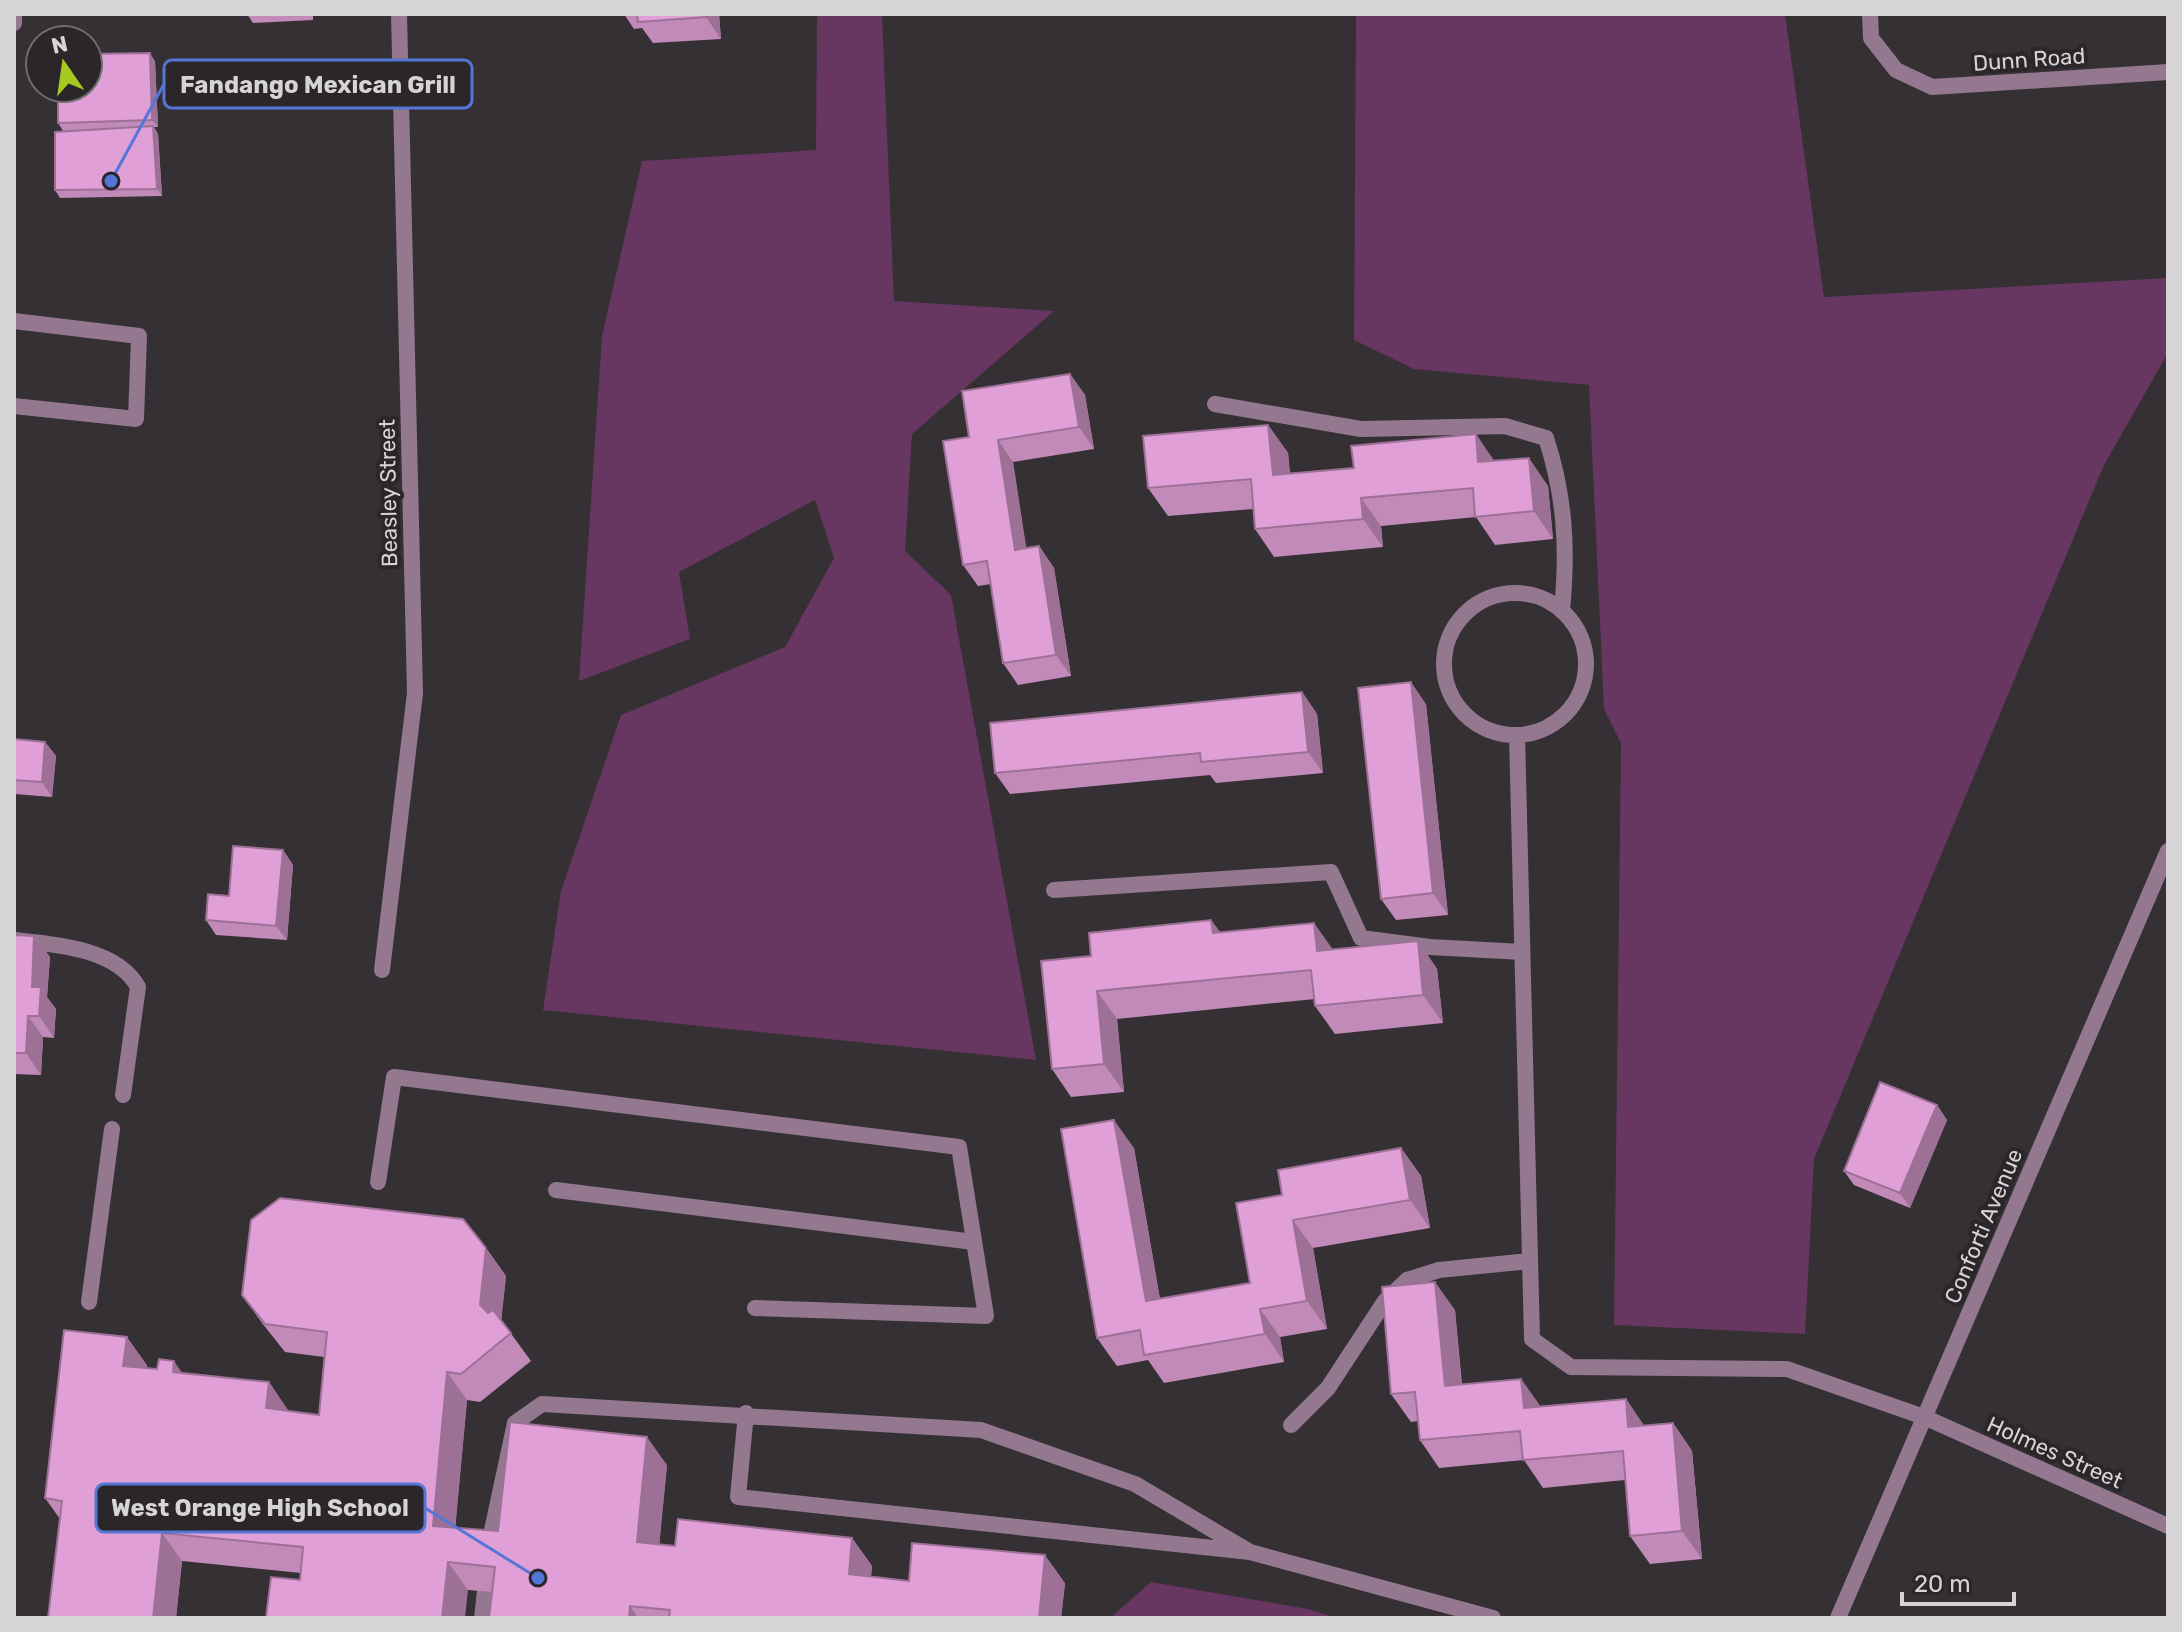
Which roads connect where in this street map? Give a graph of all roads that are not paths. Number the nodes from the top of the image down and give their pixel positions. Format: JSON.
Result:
{"nodes":[{"id":1,"x":14,"y":14,"type":"edge"},
{"id":2,"x":399,"y":14,"type":"edge"},
{"id":3,"x":1870,"y":14,"type":"edge"},
{"id":4,"x":14,"y":23,"type":"edge"},
{"id":5,"x":2168,"y":72,"type":"edge"},
{"id":6,"x":14,"y":321,"type":"edge"},
{"id":7,"x":1215,"y":404,"type":"dead end"},
{"id":8,"x":14,"y":406,"type":"edge"},
{"id":9,"x":1562,"y":610,"type":"junction"},
{"id":10,"x":1517,"y":735,"type":"junction"},
{"id":11,"x":2168,"y":851,"type":"edge"},
{"id":12,"x":1054,"y":890,"type":"dead end"},
{"id":13,"x":14,"y":940,"type":"edge"},
{"id":14,"x":1522,"y":952,"type":"junction"},
{"id":15,"x":382,"y":970,"type":"dead end"},
{"id":16,"x":123,"y":1095,"type":"dead end"},
{"id":17,"x":112,"y":1129,"type":"dead end"},
{"id":18,"x":378,"y":1182,"type":"dead end"},
{"id":19,"x":556,"y":1190,"type":"dead end"},
{"id":20,"x":974,"y":1242,"type":"junction"},
{"id":21,"x":1530,"y":1261,"type":"junction"},
{"id":22,"x":89,"y":1302,"type":"dead end"},
{"id":23,"x":755,"y":1308,"type":"dead end"},
{"id":24,"x":746,"y":1413,"type":"junction"},
{"id":25,"x":1924,"y":1417,"type":"junction"},
{"id":26,"x":1291,"y":1425,"type":"dead end"},
{"id":27,"x":2168,"y":1526,"type":"edge"},
{"id":28,"x":1250,"y":1552,"type":"junction"},
{"id":29,"x":488,"y":1557,"type":"edge"},
{"id":30,"x":485,"y":1591,"type":"edge"},
{"id":31,"x":482,"y":1618,"type":"edge"},
{"id":32,"x":1493,"y":1618,"type":"edge"},
{"id":33,"x":1838,"y":1618,"type":"edge"}],
"edges":[{"from":1,"to":4,"type":"street"},
{"from":2,"to":15,"type":"street","name":"Beasley Street"},
{"from":3,"to":5,"type":"street","name":"Dunn Road"},
{"from":6,"to":8,"type":"street"},
{"from":7,"to":9,"type":"street"},
{"from":9,"to":10,"type":"street"},
{"from":9,"to":10,"type":"street"},
{"from":10,"to":14,"type":"street"},
{"from":11,"to":25,"type":"street","name":"Conforti Avenue"},
{"from":12,"to":14,"type":"street"},
{"from":13,"to":16,"type":"street"},
{"from":14,"to":21,"type":"street"},
{"from":17,"to":22,"type":"street"},
{"from":18,"to":20,"type":"street"},
{"from":19,"to":20,"type":"street"},
{"from":20,"to":23,"type":"street"},
{"from":21,"to":25,"type":"street","name":"Holmes Street"},
{"from":21,"to":26,"type":"street"},
{"from":24,"to":28,"type":"street"},
{"from":24,"to":28,"type":"street"},
{"from":24,"to":29,"type":"street"},
{"from":25,"to":27,"type":"street","name":"Holmes Street"},
{"from":25,"to":33,"type":"street","name":"Conforti Avenue"},
{"from":28,"to":32,"type":"street"},
{"from":30,"to":31,"type":"street"}]}
